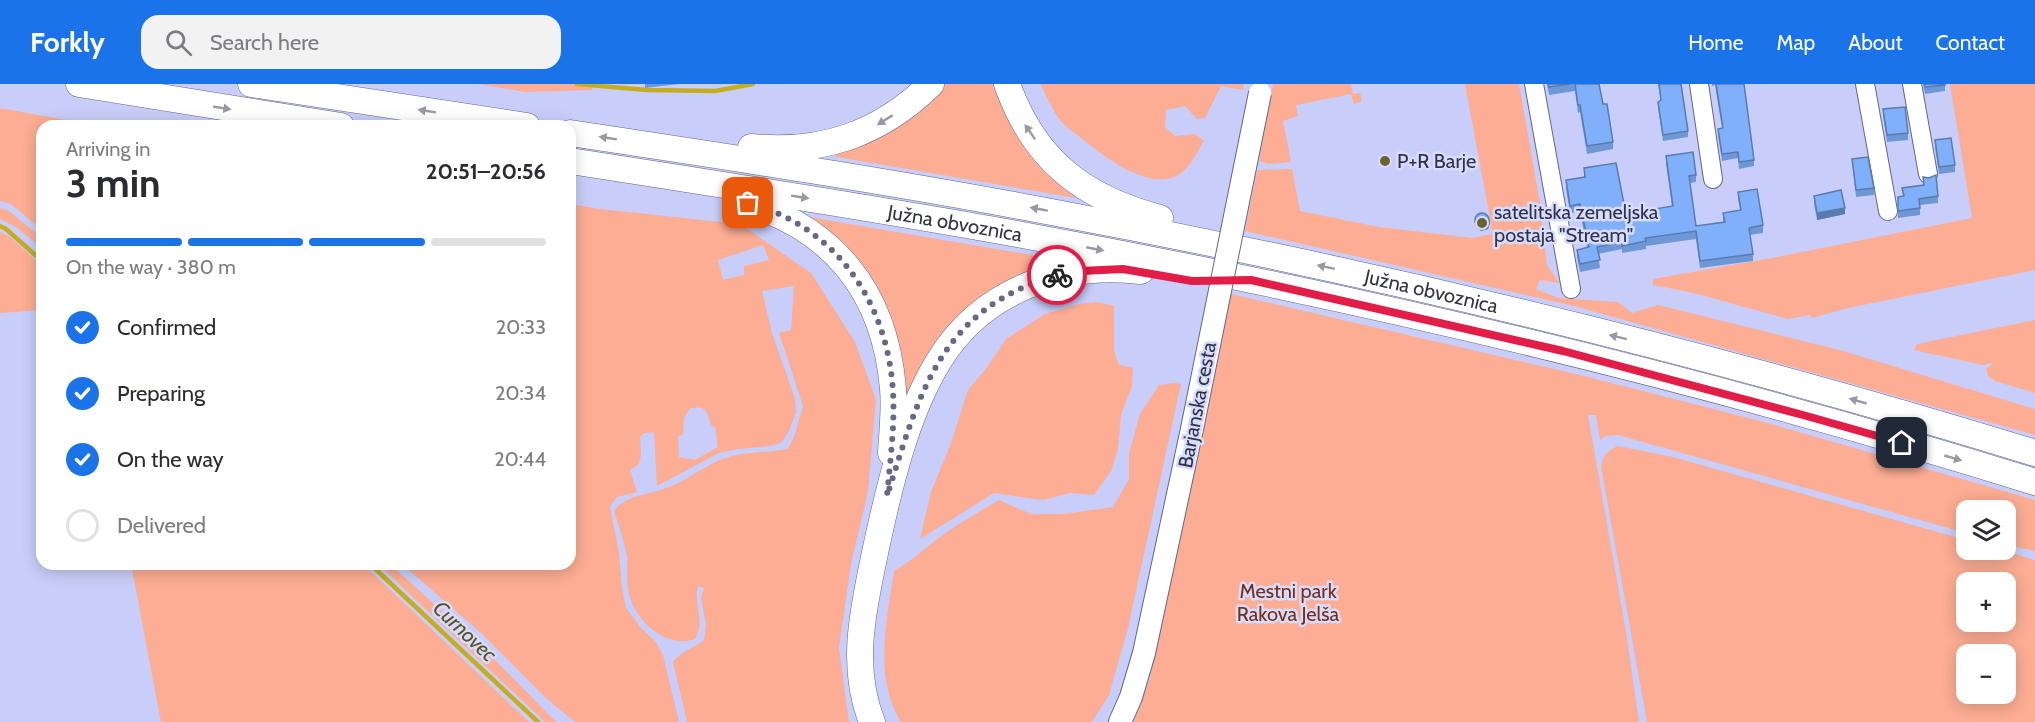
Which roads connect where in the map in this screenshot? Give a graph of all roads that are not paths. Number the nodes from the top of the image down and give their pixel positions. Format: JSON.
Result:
{"nodes":[{"id":1,"x":79,"y":84,"type":"edge"},
{"id":2,"x":251,"y":84,"type":"edge"},
{"id":3,"x":931,"y":84,"type":"edge"},
{"id":4,"x":1007,"y":84,"type":"edge"},
{"id":5,"x":1534,"y":84,"type":"edge"},
{"id":6,"x":1689,"y":84,"type":"edge"},
{"id":7,"x":1699,"y":84,"type":"edge"},
{"id":8,"x":1865,"y":84,"type":"edge"},
{"id":9,"x":1911,"y":84,"type":"edge"},
{"id":10,"x":1261,"y":89,"type":"edge"},
{"id":11,"x":304,"y":120,"type":"edge"},
{"id":12,"x":488,"y":120,"type":"edge"},
{"id":13,"x":576,"y":134,"type":"edge"},
{"id":14,"x":646,"y":144,"type":"junction"},
{"id":15,"x":1697,"y":150,"type":"dead end"},
{"id":16,"x":576,"y":162,"type":"edge"},
{"id":17,"x":638,"y":171,"type":"junction"},
{"id":18,"x":1928,"y":174,"type":"dead end"},
{"id":19,"x":1713,"y":179,"type":"dead end"},
{"id":20,"x":1888,"y":211,"type":"dead end"},
{"id":21,"x":1241,"y":249,"type":"junction"},
{"id":22,"x":1251,"y":280,"type":"junction"},
{"id":23,"x":1571,"y":289,"type":"dead end"},
{"id":24,"x":2035,"y":453,"type":"edge"},
{"id":25,"x":2035,"y":482,"type":"edge"},
{"id":26,"x":887,"y":496,"type":"junction"},
{"id":27,"x":872,"y":722,"type":"edge"},
{"id":28,"x":1120,"y":722,"type":"edge"}],
"edges":[{"from":1,"to":11,"type":"highway","one_way":true},
{"from":12,"to":2,"type":"highway","one_way":true},
{"from":3,"to":14,"type":"highway","one_way":true},
{"from":21,"to":4,"type":"highway","one_way":true},
{"from":5,"to":23,"type":"street"},
{"from":6,"to":15,"type":"street"},
{"from":7,"to":19,"type":"street"},
{"from":8,"to":20,"type":"street"},
{"from":9,"to":18,"type":"street"},
{"from":10,"to":28,"type":"main road","name":"Barjanska cesta","bridge":true},
{"from":14,"to":13,"type":"highway","name":"Južna obvoznica","one_way":true},
{"from":21,"to":14,"type":"highway","name":"Južna obvoznica","one_way":true},
{"from":16,"to":17,"type":"highway","name":"Južna obvoznica"},
{"from":17,"to":22,"type":"highway","name":"Južna obvoznica","one_way":true},
{"from":17,"to":26,"type":"highway"},
{"from":24,"to":21,"type":"highway","name":"Južna obvoznica","one_way":true},
{"from":22,"to":25,"type":"highway","name":"Južna obvoznica","one_way":true},
{"from":22,"to":26,"type":"highway"},
{"from":26,"to":27,"type":"highway"}]}
